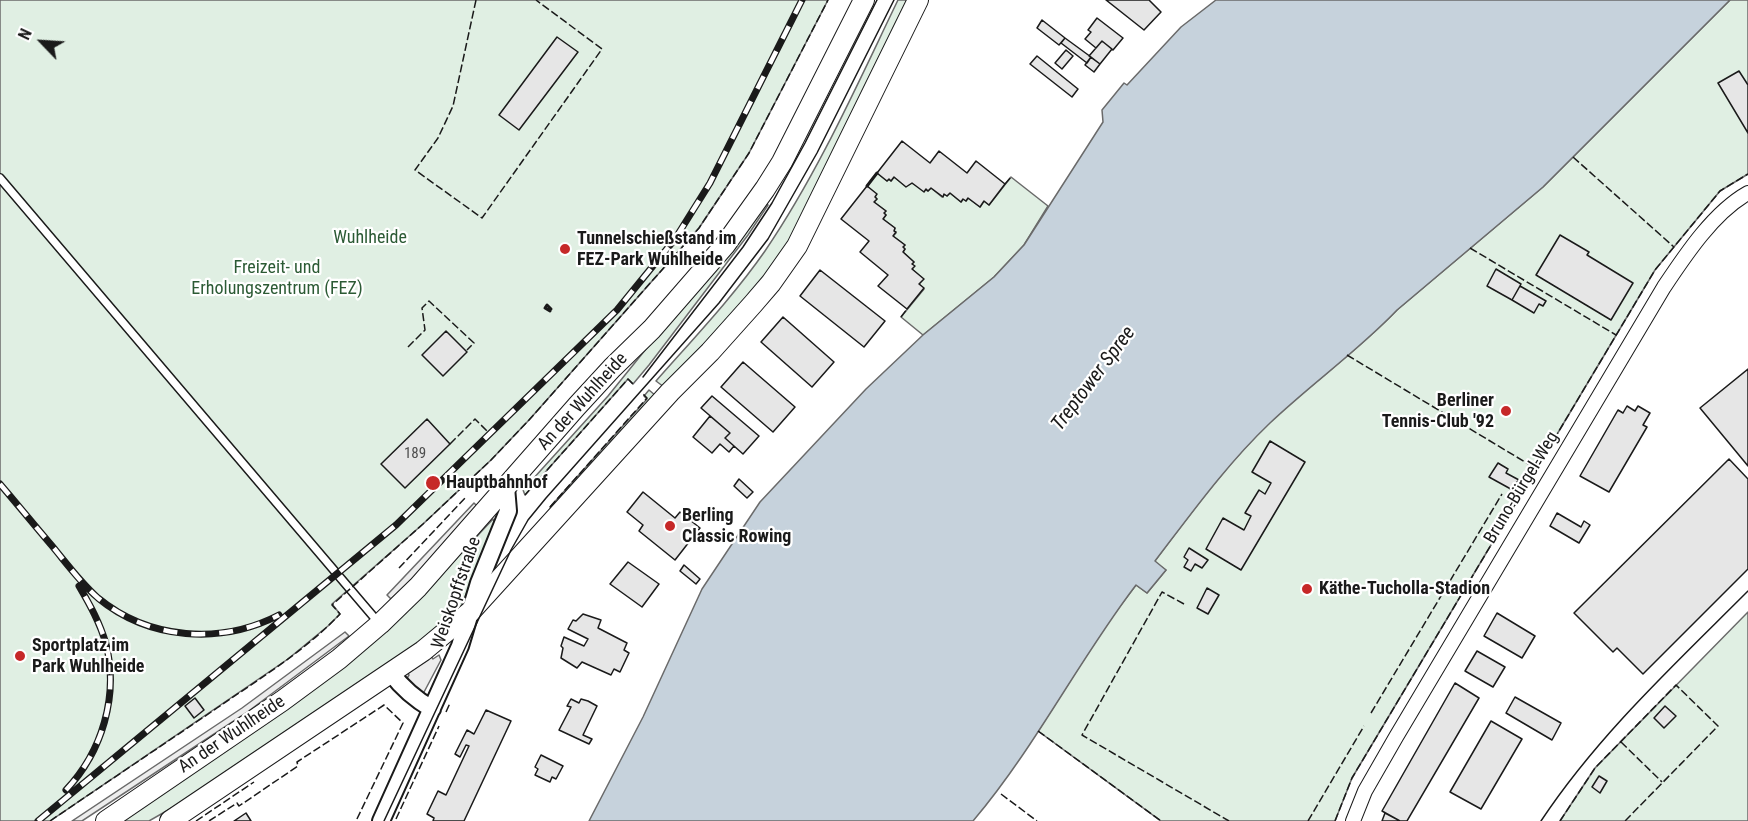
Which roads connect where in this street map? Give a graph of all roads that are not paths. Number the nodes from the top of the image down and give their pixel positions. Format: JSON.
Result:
{"nodes":[{"id":1,"x":864,"y":0,"type":"edge"},
{"id":2,"x":918,"y":0,"type":"edge"},
{"id":3,"x":0,"y":178,"type":"edge"},
{"id":4,"x":1748,"y":193,"type":"edge"},
{"id":5,"x":506,"y":487,"type":"junction"},
{"id":6,"x":470,"y":612,"type":"junction"},
{"id":7,"x":380,"y":624,"type":"junction"},
{"id":8,"x":391,"y":673,"type":"junction"},
{"id":9,"x":432,"y":709,"type":"junction"},
{"id":10,"x":106,"y":821,"type":"edge"},
{"id":11,"x":170,"y":821,"type":"edge"},
{"id":12,"x":381,"y":821,"type":"edge"},
{"id":13,"x":1353,"y":821,"type":"edge"}],
"edges":[{"from":1,"to":5,"type":"main road","name":"An der Wuhlheide"},
{"from":2,"to":6,"type":"main road","name":"An der Wuhlheide"},
{"from":3,"to":7,"type":"lane"},
{"from":4,"to":13,"type":"street","name":"Bruno-Bürgel-Weg"},
{"from":5,"to":6,"type":"street","name":"Weiskopffstraße"},
{"from":5,"to":7,"type":"main road","name":"An der Wuhlheide"},
{"from":6,"to":8,"type":"main road","name":"An der Wuhlheide"},
{"from":6,"to":9,"type":"street","name":"Weiskopffstraße"},
{"from":7,"to":10,"type":"main road","name":"An der Wuhlheide"},
{"from":8,"to":9,"type":"street"},
{"from":8,"to":11,"type":"main road","name":"An der Wuhlheide"},
{"from":9,"to":12,"type":"street","name":"Weiskopffstraße"}]}
